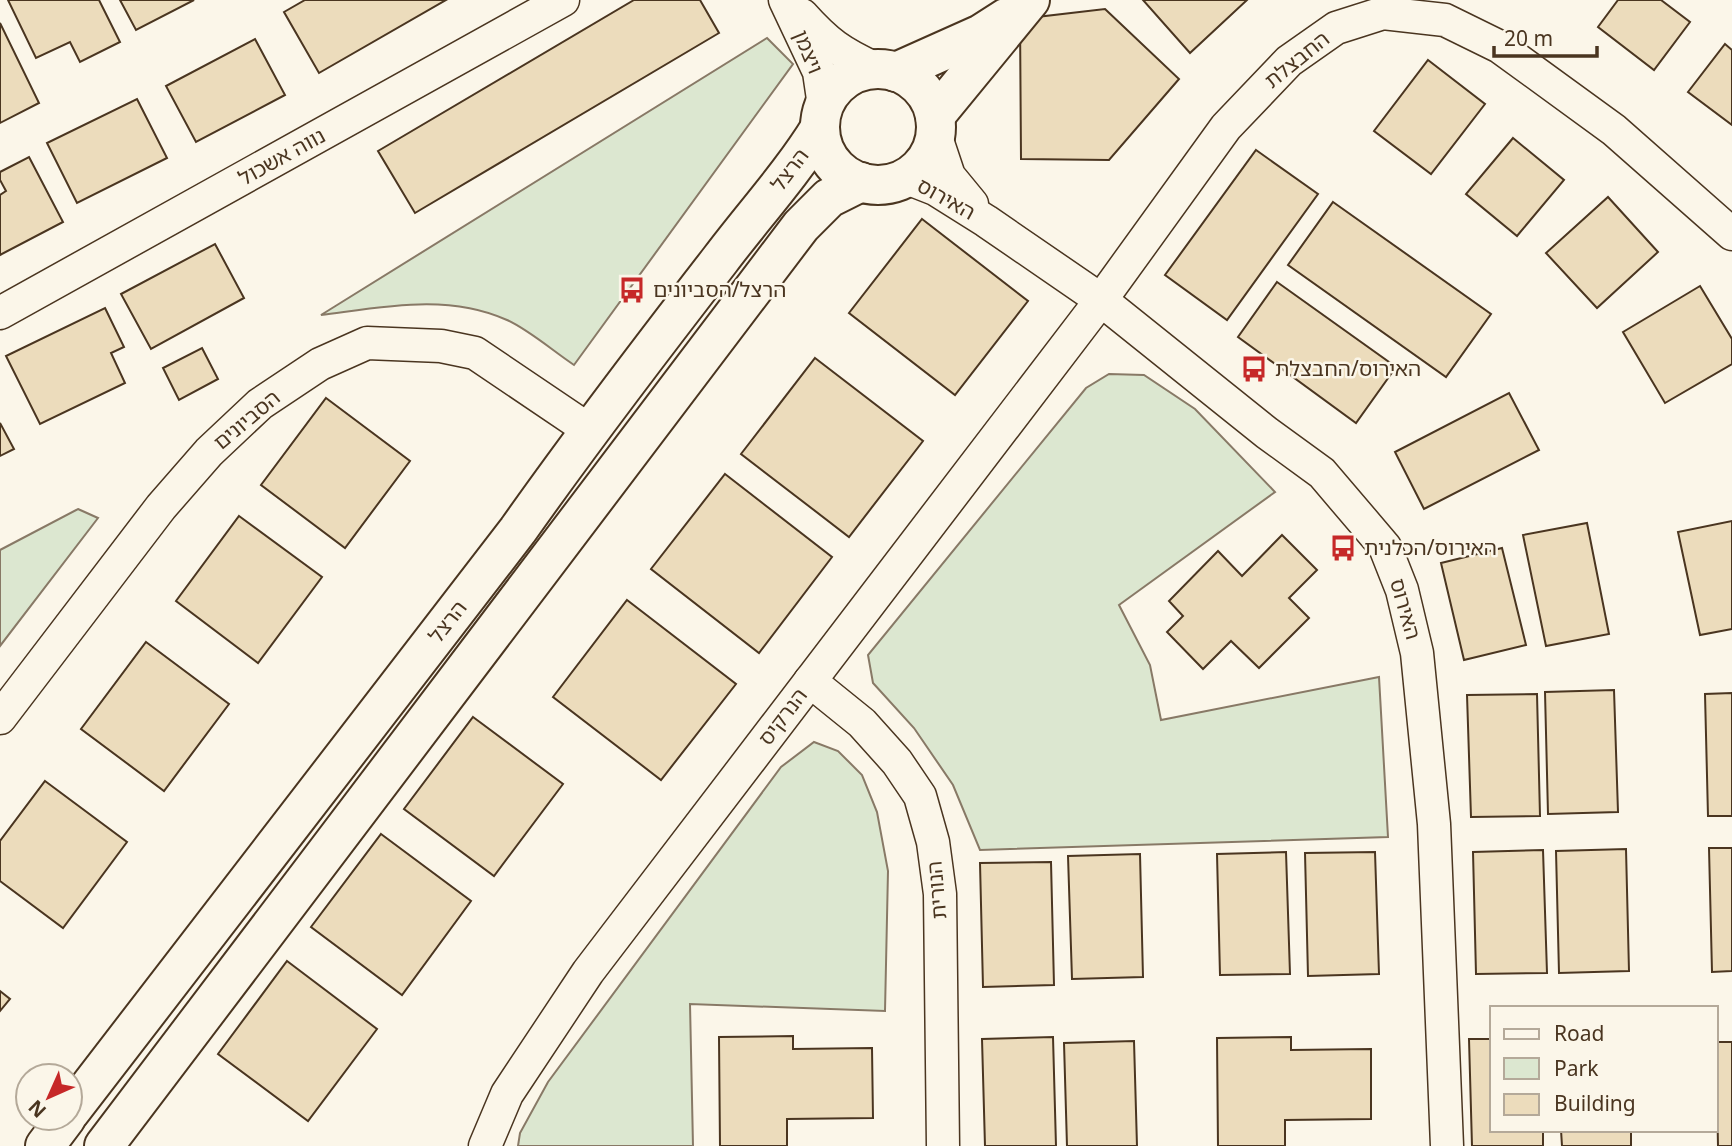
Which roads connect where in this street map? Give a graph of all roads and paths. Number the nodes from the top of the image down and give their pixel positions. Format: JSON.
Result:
{"nodes":[{"id":1,"x":563,"y":0,"type":"edge"},
{"id":2,"x":787,"y":0,"type":"edge"},
{"id":3,"x":1028,"y":2,"type":"edge"},
{"id":4,"x":886,"y":70,"type":"junction"},
{"id":5,"x":822,"y":117,"type":"junction"},
{"id":6,"x":935,"y":126,"type":"junction"},
{"id":7,"x":907,"y":178,"type":"junction"},
{"id":8,"x":861,"y":182,"type":"junction"},
{"id":9,"x":986,"y":221,"type":"junction"},
{"id":10,"x":1732,"y":234,"type":"edge"},
{"id":11,"x":1101,"y":300,"type":"junction"},
{"id":12,"x":0,"y":313,"type":"edge"},
{"id":13,"x":589,"y":430,"type":"junction"},
{"id":14,"x":810,"y":681,"type":"junction"},
{"id":15,"x":0,"y":718,"type":"edge"},
{"id":16,"x":84,"y":1094,"type":"edge"},
{"id":17,"x":55,"y":1132,"type":"edge"},
{"id":18,"x":44,"y":1146,"type":"edge"},
{"id":19,"x":104,"y":1146,"type":"edge"},
{"id":20,"x":485,"y":1146,"type":"edge"},
{"id":21,"x":943,"y":1146,"type":"edge"},
{"id":22,"x":1447,"y":1146,"type":"edge"}],
"edges":[{"from":1,"to":12,"type":"street","name":"נווה אשכול"},
{"from":2,"to":4,"type":"street","name":"ויצמן"},
{"from":2,"to":5,"type":"street","name":"ויצמן"},
{"from":3,"to":4,"type":"street"},
{"from":3,"to":6,"type":"street"},
{"from":4,"to":5,"type":"street"},
{"from":4,"to":6,"type":"street"},
{"from":5,"to":8,"type":"street"},
{"from":5,"to":13,"type":"street","name":"הרצל"},
{"from":6,"to":7,"type":"street"},
{"from":6,"to":9,"type":"street","name":"האירוס"},
{"from":7,"to":8,"type":"street"},
{"from":7,"to":9,"type":"street","name":"האירוס"},
{"from":8,"to":19,"type":"street","name":"הרצל"},
{"from":9,"to":11,"type":"street","name":"האירוס"},
{"from":10,"to":11,"type":"street","name":"החבצלת"},
{"from":11,"to":14,"type":"street","name":"הנרקיס"},
{"from":11,"to":22,"type":"street","name":"האירוס"},
{"from":13,"to":15,"type":"street","name":"הסביונים"},
{"from":13,"to":16,"type":"street","name":"הרצל"},
{"from":14,"to":20,"type":"street","name":"הנרקיס"},
{"from":14,"to":21,"type":"street","name":"הנורית"},
{"from":17,"to":18,"type":"street"}]}
